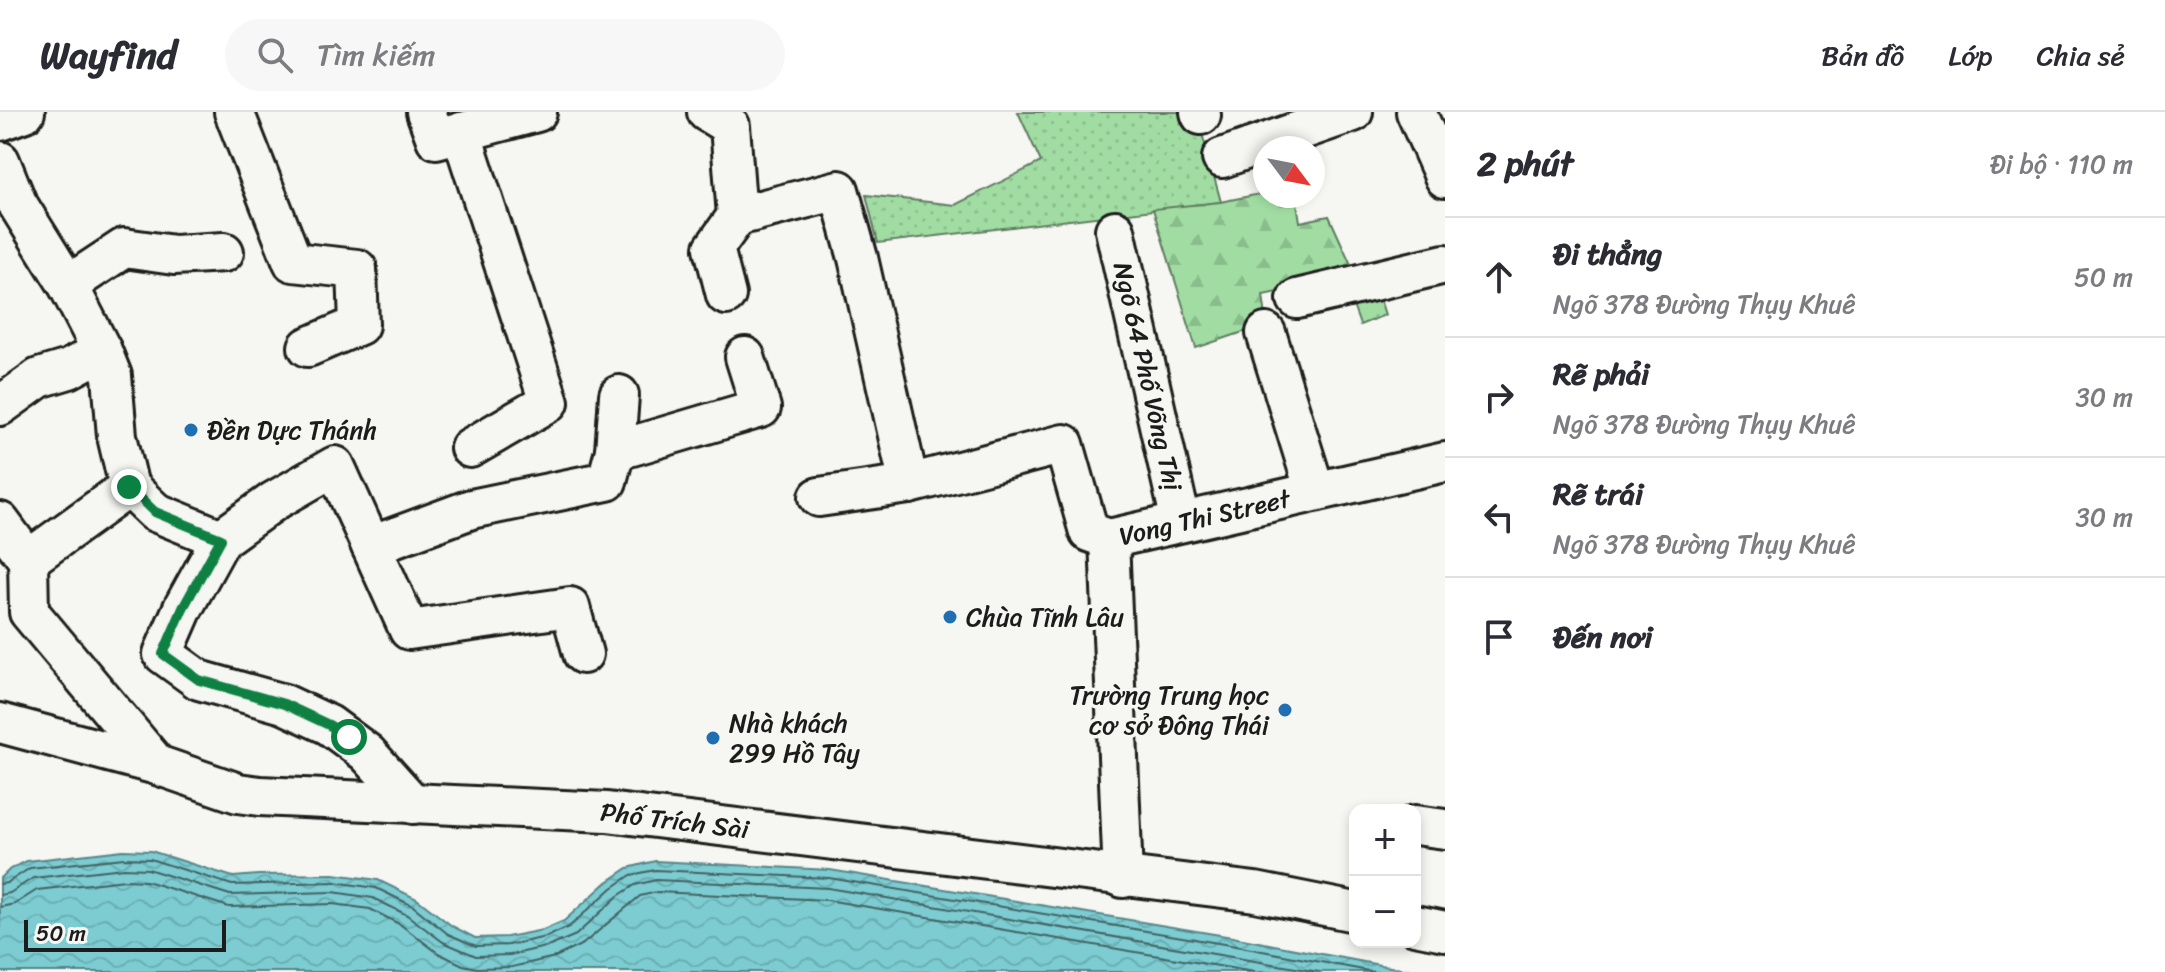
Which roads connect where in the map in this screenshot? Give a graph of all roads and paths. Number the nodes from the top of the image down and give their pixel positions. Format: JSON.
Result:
{"nodes":[{"id":1,"x":25,"y":112,"type":"edge"},
{"id":2,"x":234,"y":112,"type":"edge"},
{"id":3,"x":426,"y":112,"type":"edge"},
{"id":4,"x":537,"y":112,"type":"edge"},
{"id":5,"x":707,"y":112,"type":"edge"},
{"id":6,"x":1353,"y":112,"type":"edge"},
{"id":7,"x":1416,"y":112,"type":"edge"},
{"id":8,"x":0,"y":121,"type":"edge"},
{"id":9,"x":461,"y":132,"type":"junction"},
{"id":10,"x":1222,"y":158,"type":"dead end"},
{"id":11,"x":0,"y":161,"type":"edge"},
{"id":12,"x":1445,"y":178,"type":"edge"},
{"id":13,"x":8,"y":210,"type":"edge"},
{"id":14,"x":737,"y":216,"type":"junction"},
{"id":15,"x":1115,"y":230,"type":"dead end"},
{"id":16,"x":224,"y":252,"type":"dead end"},
{"id":17,"x":1445,"y":264,"type":"edge"},
{"id":18,"x":68,"y":285,"type":"junction"},
{"id":19,"x":726,"y":295,"type":"dead end"},
{"id":20,"x":1297,"y":299,"type":"dead end"},
{"id":21,"x":1266,"y":333,"type":"dead end"},
{"id":22,"x":308,"y":347,"type":"dead end"},
{"id":23,"x":102,"y":351,"type":"junction"},
{"id":24,"x":745,"y":357,"type":"dead end"},
{"id":25,"x":619,"y":395,"type":"dead end"},
{"id":26,"x":0,"y":406,"type":"edge"},
{"id":27,"x":470,"y":448,"type":"dead end"},
{"id":28,"x":615,"y":451,"type":"junction"},
{"id":29,"x":1445,"y":462,"type":"edge"},
{"id":30,"x":909,"y":484,"type":"junction"},
{"id":31,"x":129,"y":487,"type":"junction"},
{"id":32,"x":1315,"y":491,"type":"junction"},
{"id":33,"x":819,"y":497,"type":"dead end"},
{"id":34,"x":0,"y":522,"type":"edge"},
{"id":35,"x":1181,"y":522,"type":"junction"},
{"id":36,"x":221,"y":539,"type":"junction"},
{"id":37,"x":1109,"y":539,"type":"junction"},
{"id":38,"x":371,"y":546,"type":"junction"},
{"id":39,"x":28,"y":560,"type":"junction"},
{"id":40,"x":583,"y":654,"type":"dead end"},
{"id":41,"x":0,"y":723,"type":"edge"},
{"id":42,"x":157,"y":765,"type":"junction"},
{"id":43,"x":413,"y":804,"type":"junction"},
{"id":44,"x":1421,"y":826,"type":"edge"},
{"id":45,"x":1445,"y":829,"type":"edge"},
{"id":46,"x":1123,"y":878,"type":"junction"},
{"id":47,"x":1349,"y":911,"type":"edge"},
{"id":48,"x":1421,"y":926,"type":"edge"},
{"id":49,"x":1445,"y":931,"type":"edge"}],
"edges":[{"from":1,"to":8,"type":"street"},
{"from":2,"to":22,"type":"street"},
{"from":3,"to":9,"type":"street"},
{"from":4,"to":9,"type":"street"},
{"from":5,"to":14,"type":"street"},
{"from":6,"to":10,"type":"street"},
{"from":7,"to":12,"type":"street"},
{"from":9,"to":27,"type":"street"},
{"from":11,"to":13,"type":"street"},
{"from":13,"to":18,"type":"street"},
{"from":14,"to":19,"type":"street"},
{"from":14,"to":30,"type":"street"},
{"from":15,"to":35,"type":"street","name":"Ngõ 64 Phố Võng Thị"},
{"from":16,"to":18,"type":"street"},
{"from":17,"to":20,"type":"street"},
{"from":18,"to":23,"type":"street"},
{"from":21,"to":32,"type":"street"},
{"from":23,"to":26,"type":"street"},
{"from":23,"to":31,"type":"street"},
{"from":24,"to":28,"type":"street"},
{"from":25,"to":28,"type":"street"},
{"from":28,"to":38,"type":"street"},
{"from":29,"to":32,"type":"street","name":"Vong Thi Street"},
{"from":30,"to":33,"type":"street"},
{"from":30,"to":37,"type":"street"},
{"from":31,"to":36,"type":"street"},
{"from":31,"to":39,"type":"street"},
{"from":32,"to":35,"type":"street","name":"Vong Thi Street"},
{"from":34,"to":39,"type":"street"},
{"from":35,"to":37,"type":"street","name":"Vong Thi Street"},
{"from":36,"to":38,"type":"street"},
{"from":36,"to":43,"type":"street"},
{"from":37,"to":46,"type":"street","name":"Vong Thi Street"},
{"from":38,"to":40,"type":"street"},
{"from":39,"to":42,"type":"street"},
{"from":41,"to":42,"type":"street","name":"Phố Trích Sài"},
{"from":42,"to":43,"type":"street","name":"Phố Trích Sài"},
{"from":43,"to":46,"type":"street","name":"Phố Trích Sài"},
{"from":44,"to":45,"type":"street"},
{"from":46,"to":47,"type":"street","name":"Phố Trích Sài"},
{"from":48,"to":49,"type":"street"}]}
